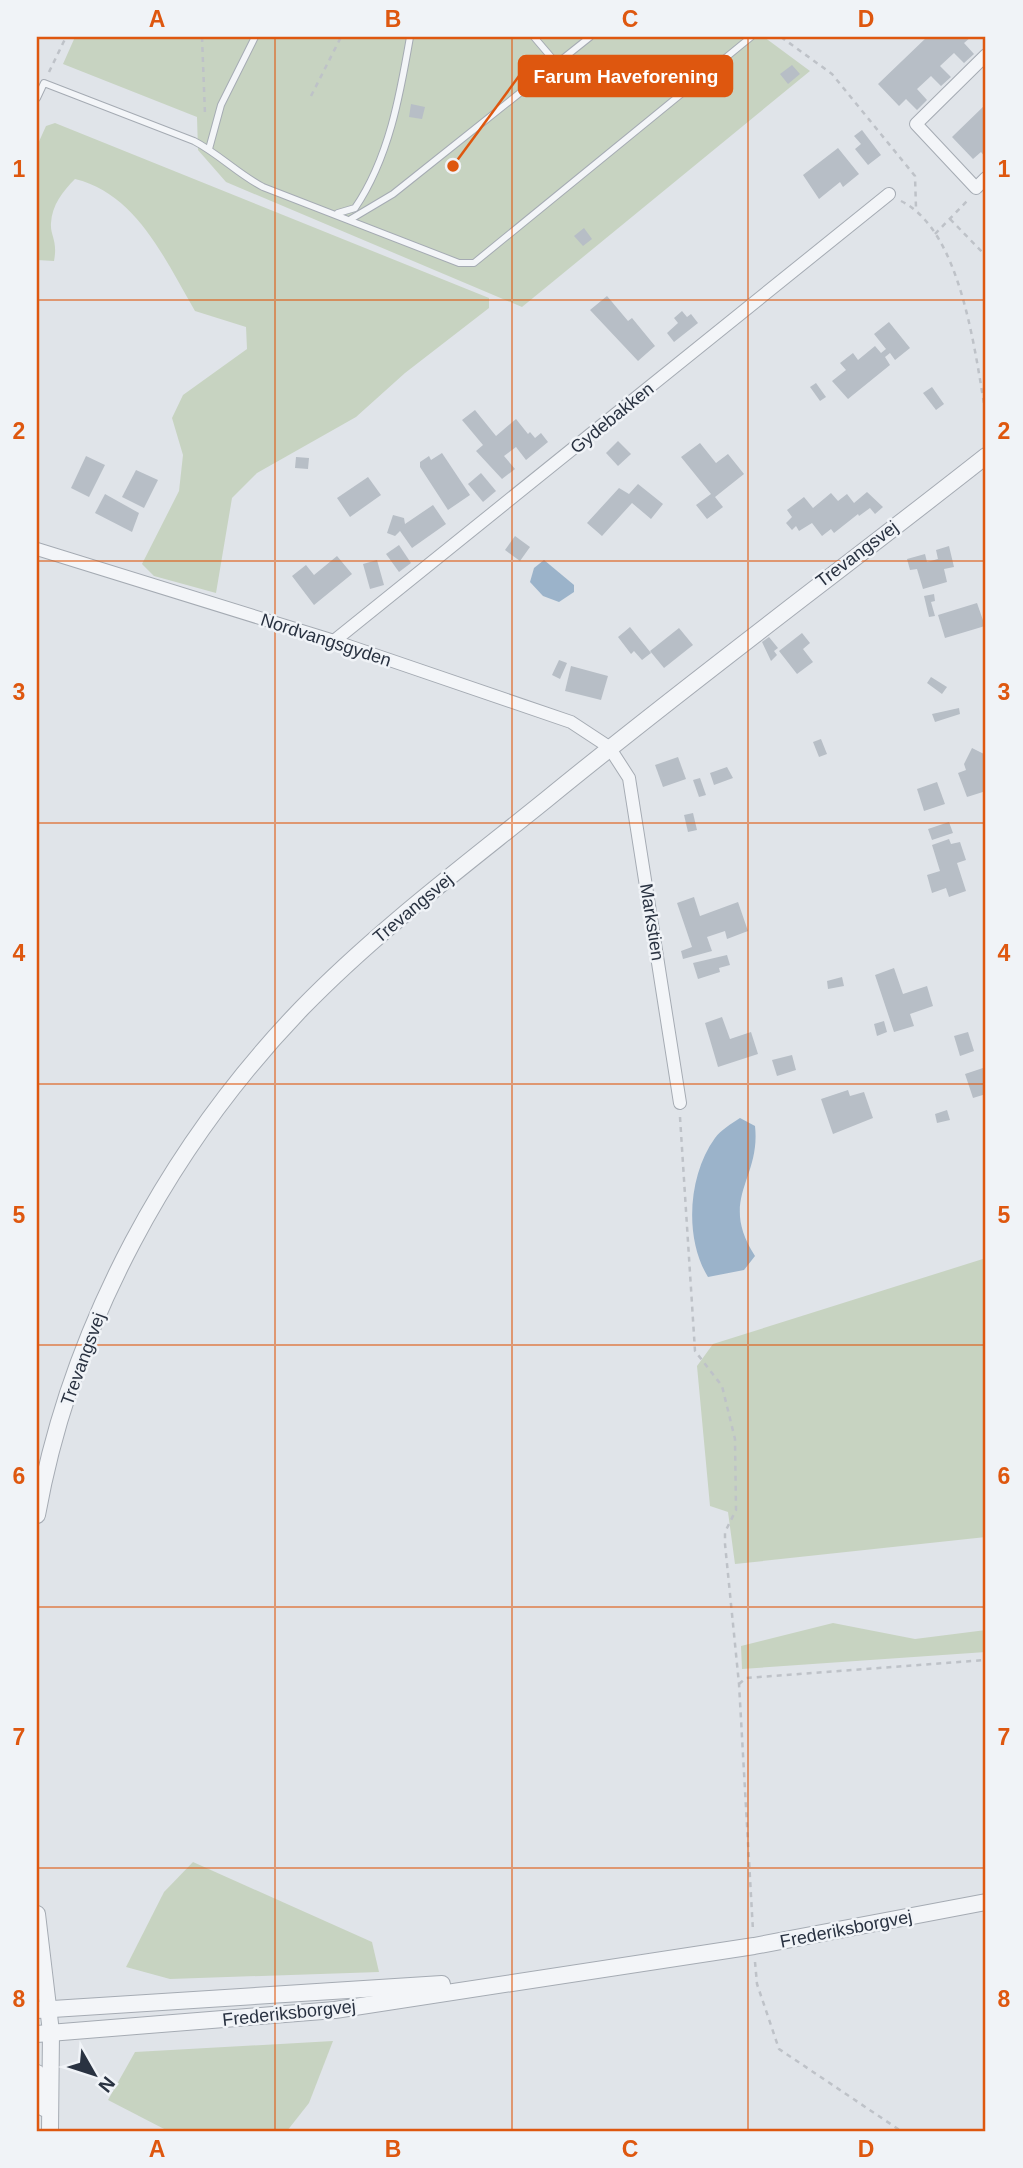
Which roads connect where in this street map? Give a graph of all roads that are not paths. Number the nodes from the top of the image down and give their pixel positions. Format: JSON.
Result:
{"nodes":[{"id":1,"x":255,"y":37,"type":"edge"},
{"id":2,"x":410,"y":37,"type":"edge"},
{"id":3,"x":534,"y":37,"type":"edge"},
{"id":4,"x":590,"y":37,"type":"edge"},
{"id":5,"x":751,"y":37,"type":"edge"},
{"id":6,"x":986,"y":55,"type":"edge"},
{"id":7,"x":556,"y":64,"type":"junction"},
{"id":8,"x":37,"y":98,"type":"edge"},
{"id":9,"x":209,"y":149,"type":"junction"},
{"id":10,"x":986,"y":178,"type":"edge"},
{"id":11,"x":889,"y":194,"type":"road end"},
{"id":12,"x":336,"y":213,"type":"junction"},
{"id":13,"x":351,"y":219,"type":"junction"},
{"id":14,"x":986,"y":456,"type":"edge"},
{"id":15,"x":37,"y":549,"type":"edge"},
{"id":16,"x":334,"y":641,"type":"junction"},
{"id":17,"x":609,"y":747,"type":"junction"},
{"id":18,"x":680,"y":1103,"type":"road end"},
{"id":19,"x":37,"y":1514,"type":"edge"},
{"id":20,"x":986,"y":1902,"type":"edge"},
{"id":21,"x":37,"y":1914,"type":"edge"},
{"id":22,"x":539,"y":1978,"type":"junction"},
{"id":23,"x":42,"y":2009,"type":"edge"},
{"id":24,"x":44,"y":2033,"type":"edge"},
{"id":25,"x":37,"y":2073,"type":"edge"},
{"id":26,"x":49,"y":2131,"type":"edge"}],
"edges":[{"from":1,"to":9,"type":"lane"},
{"from":2,"to":12,"type":"lane"},
{"from":3,"to":7,"type":"lane"},
{"from":4,"to":7,"type":"lane"},
{"from":5,"to":13,"type":"lane"},
{"from":6,"to":10,"type":"street"},
{"from":7,"to":13,"type":"lane"},
{"from":8,"to":9,"type":"lane"},
{"from":9,"to":12,"type":"lane"},
{"from":11,"to":16,"type":"street","name":"Gydebakken"},
{"from":12,"to":13,"type":"lane"},
{"from":14,"to":17,"type":"street","name":"Trevangsvej"},
{"from":15,"to":16,"type":"street","name":"Nordvangsgyden"},
{"from":16,"to":17,"type":"street","name":"Nordvangsgyden"},
{"from":17,"to":18,"type":"street","name":"Markstien"},
{"from":17,"to":19,"type":"street","name":"Trevangsvej"},
{"from":20,"to":22,"type":"street","name":"Frederiksborgvej"},
{"from":21,"to":23,"type":"street"},
{"from":22,"to":23,"type":"street","name":"Frederiksborgvej"},
{"from":22,"to":24,"type":"street","name":"Frederiksborgvej"},
{"from":23,"to":24,"type":"street"},
{"from":24,"to":26,"type":"street"},
{"from":25,"to":26,"type":"street"}]}
